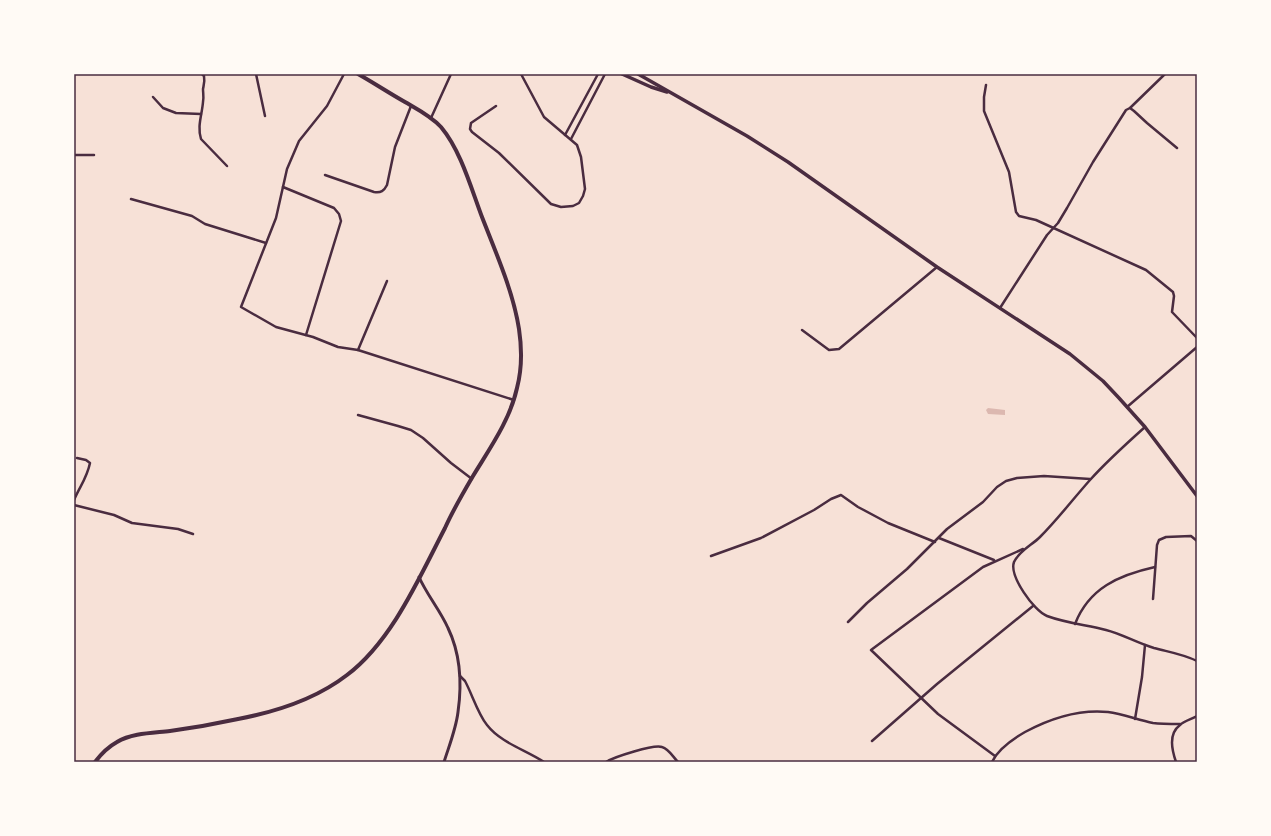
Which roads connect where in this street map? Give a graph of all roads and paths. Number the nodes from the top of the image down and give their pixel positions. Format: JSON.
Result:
{"nodes":[{"id":1,"x":202,"y":74,"type":"edge"},
{"id":2,"x":256,"y":74,"type":"edge"},
{"id":3,"x":344,"y":74,"type":"edge"},
{"id":4,"x":358,"y":74,"type":"edge"},
{"id":5,"x":451,"y":74,"type":"edge"},
{"id":6,"x":521,"y":74,"type":"edge"},
{"id":7,"x":598,"y":74,"type":"edge"},
{"id":8,"x":605,"y":74,"type":"edge"},
{"id":9,"x":622,"y":74,"type":"edge"},
{"id":10,"x":638,"y":74,"type":"edge"},
{"id":11,"x":1165,"y":74,"type":"edge"},
{"id":12,"x":986,"y":85,"type":"dead end"},
{"id":13,"x":674,"y":94,"type":"junction"},
{"id":14,"x":153,"y":98,"type":"dead end"},
{"id":15,"x":411,"y":106,"type":"junction"},
{"id":16,"x":496,"y":106,"type":"dead end"},
{"id":17,"x":1130,"y":108,"type":"junction"},
{"id":18,"x":201,"y":114,"type":"junction"},
{"id":19,"x":265,"y":116,"type":"dead end"},
{"id":20,"x":431,"y":118,"type":"junction"},
{"id":21,"x":565,"y":135,"type":"junction"},
{"id":22,"x":571,"y":139,"type":"junction"},
{"id":23,"x":1177,"y":148,"type":"dead end"},
{"id":24,"x":74,"y":154,"type":"edge"},
{"id":25,"x":94,"y":155,"type":"dead end"},
{"id":26,"x":227,"y":166,"type":"dead end"},
{"id":27,"x":325,"y":175,"type":"dead end"},
{"id":28,"x":283,"y":187,"type":"junction"},
{"id":29,"x":131,"y":199,"type":"dead end"},
{"id":30,"x":1053,"y":228,"type":"junction"},
{"id":31,"x":266,"y":243,"type":"junction"},
{"id":32,"x":937,"y":267,"type":"junction"},
{"id":33,"x":387,"y":281,"type":"dead end"},
{"id":34,"x":1000,"y":308,"type":"junction"},
{"id":35,"x":802,"y":330,"type":"dead end"},
{"id":36,"x":306,"y":335,"type":"junction"},
{"id":37,"x":1197,"y":338,"type":"edge"},
{"id":38,"x":1197,"y":347,"type":"edge"},
{"id":39,"x":358,"y":350,"type":"junction"},
{"id":40,"x":514,"y":400,"type":"junction"},
{"id":41,"x":1127,"y":407,"type":"junction"},
{"id":42,"x":358,"y":415,"type":"dead end"},
{"id":43,"x":1145,"y":427,"type":"junction"},
{"id":44,"x":77,"y":458,"type":"dead end"},
{"id":45,"x":472,"y":478,"type":"junction"},
{"id":46,"x":1090,"y":479,"type":"junction"},
{"id":47,"x":1197,"y":496,"type":"edge"},
{"id":48,"x":74,"y":500,"type":"edge"},
{"id":49,"x":74,"y":504,"type":"edge"},
{"id":50,"x":194,"y":534,"type":"dead end"},
{"id":51,"x":939,"y":538,"type":"junction"},
{"id":52,"x":1197,"y":541,"type":"edge"},
{"id":53,"x":935,"y":542,"type":"junction"},
{"id":54,"x":1027,"y":548,"type":"junction"},
{"id":55,"x":711,"y":556,"type":"dead end"},
{"id":56,"x":995,"y":561,"type":"junction"},
{"id":57,"x":1155,"y":567,"type":"junction"},
{"id":58,"x":419,"y":577,"type":"junction"},
{"id":59,"x":1153,"y":599,"type":"dead end"},
{"id":60,"x":1034,"y":606,"type":"junction"},
{"id":61,"x":848,"y":622,"type":"dead end"},
{"id":62,"x":1075,"y":624,"type":"junction"},
{"id":63,"x":1145,"y":645,"type":"junction"},
{"id":64,"x":1197,"y":661,"type":"edge"},
{"id":65,"x":459,"y":675,"type":"junction"},
{"id":66,"x":921,"y":698,"type":"junction"},
{"id":67,"x":1197,"y":716,"type":"edge"},
{"id":68,"x":1135,"y":719,"type":"junction"},
{"id":69,"x":1180,"y":724,"type":"junction"},
{"id":70,"x":872,"y":741,"type":"dead end"},
{"id":71,"x":995,"y":756,"type":"junction"},
{"id":72,"x":95,"y":762,"type":"edge"},
{"id":73,"x":444,"y":762,"type":"edge"},
{"id":74,"x":544,"y":762,"type":"edge"},
{"id":75,"x":606,"y":762,"type":"edge"},
{"id":76,"x":678,"y":762,"type":"edge"},
{"id":77,"x":992,"y":762,"type":"edge"},
{"id":78,"x":1176,"y":762,"type":"edge"}],
"edges":[{"from":1,"to":18,"type":"street"},
{"from":2,"to":19,"type":"street"},
{"from":3,"to":28,"type":"street"},
{"from":4,"to":15,"type":"main road"},
{"from":5,"to":20,"type":"street"},
{"from":6,"to":21,"type":"street"},
{"from":7,"to":21,"type":"street"},
{"from":8,"to":22,"type":"street"},
{"from":9,"to":13,"type":"main road"},
{"from":10,"to":13,"type":"main road"},
{"from":11,"to":17,"type":"street"},
{"from":12,"to":30,"type":"street"},
{"from":13,"to":32,"type":"main road"},
{"from":14,"to":18,"type":"street"},
{"from":15,"to":20,"type":"main road"},
{"from":15,"to":27,"type":"street"},
{"from":16,"to":22,"type":"street"},
{"from":17,"to":23,"type":"street"},
{"from":17,"to":30,"type":"street"},
{"from":18,"to":26,"type":"street"},
{"from":20,"to":40,"type":"main road"},
{"from":21,"to":22,"type":"street"},
{"from":24,"to":25,"type":"street"},
{"from":28,"to":31,"type":"street"},
{"from":28,"to":36,"type":"street"},
{"from":29,"to":31,"type":"street"},
{"from":30,"to":34,"type":"street"},
{"from":30,"to":37,"type":"street"},
{"from":31,"to":36,"type":"street"},
{"from":32,"to":34,"type":"main road"},
{"from":32,"to":35,"type":"street"},
{"from":33,"to":39,"type":"street"},
{"from":34,"to":41,"type":"main road"},
{"from":36,"to":39,"type":"street"},
{"from":38,"to":41,"type":"street"},
{"from":39,"to":40,"type":"street"},
{"from":40,"to":45,"type":"main road"},
{"from":41,"to":43,"type":"main road"},
{"from":42,"to":45,"type":"street"},
{"from":43,"to":46,"type":"street"},
{"from":43,"to":47,"type":"main road"},
{"from":44,"to":48,"type":"street"},
{"from":45,"to":58,"type":"main road"},
{"from":46,"to":51,"type":"street"},
{"from":46,"to":54,"type":"street"},
{"from":49,"to":50,"type":"street"},
{"from":51,"to":53,"type":"street"},
{"from":51,"to":56,"type":"street"},
{"from":52,"to":57,"type":"street"},
{"from":53,"to":55,"type":"street"},
{"from":53,"to":61,"type":"street"},
{"from":54,"to":56,"type":"street"},
{"from":54,"to":60,"type":"street"},
{"from":56,"to":66,"type":"street"},
{"from":57,"to":59,"type":"street"},
{"from":57,"to":62,"type":"street"},
{"from":58,"to":65,"type":"street"},
{"from":58,"to":72,"type":"main road"},
{"from":60,"to":62,"type":"street"},
{"from":60,"to":66,"type":"street"},
{"from":62,"to":63,"type":"street"},
{"from":63,"to":64,"type":"street"},
{"from":63,"to":68,"type":"street"},
{"from":65,"to":73,"type":"street"},
{"from":65,"to":74,"type":"street"},
{"from":66,"to":70,"type":"street"},
{"from":66,"to":71,"type":"street"},
{"from":67,"to":69,"type":"street"},
{"from":68,"to":69,"type":"street"},
{"from":68,"to":71,"type":"street"},
{"from":69,"to":78,"type":"street"},
{"from":71,"to":77,"type":"street"},
{"from":75,"to":76,"type":"street"}]}
